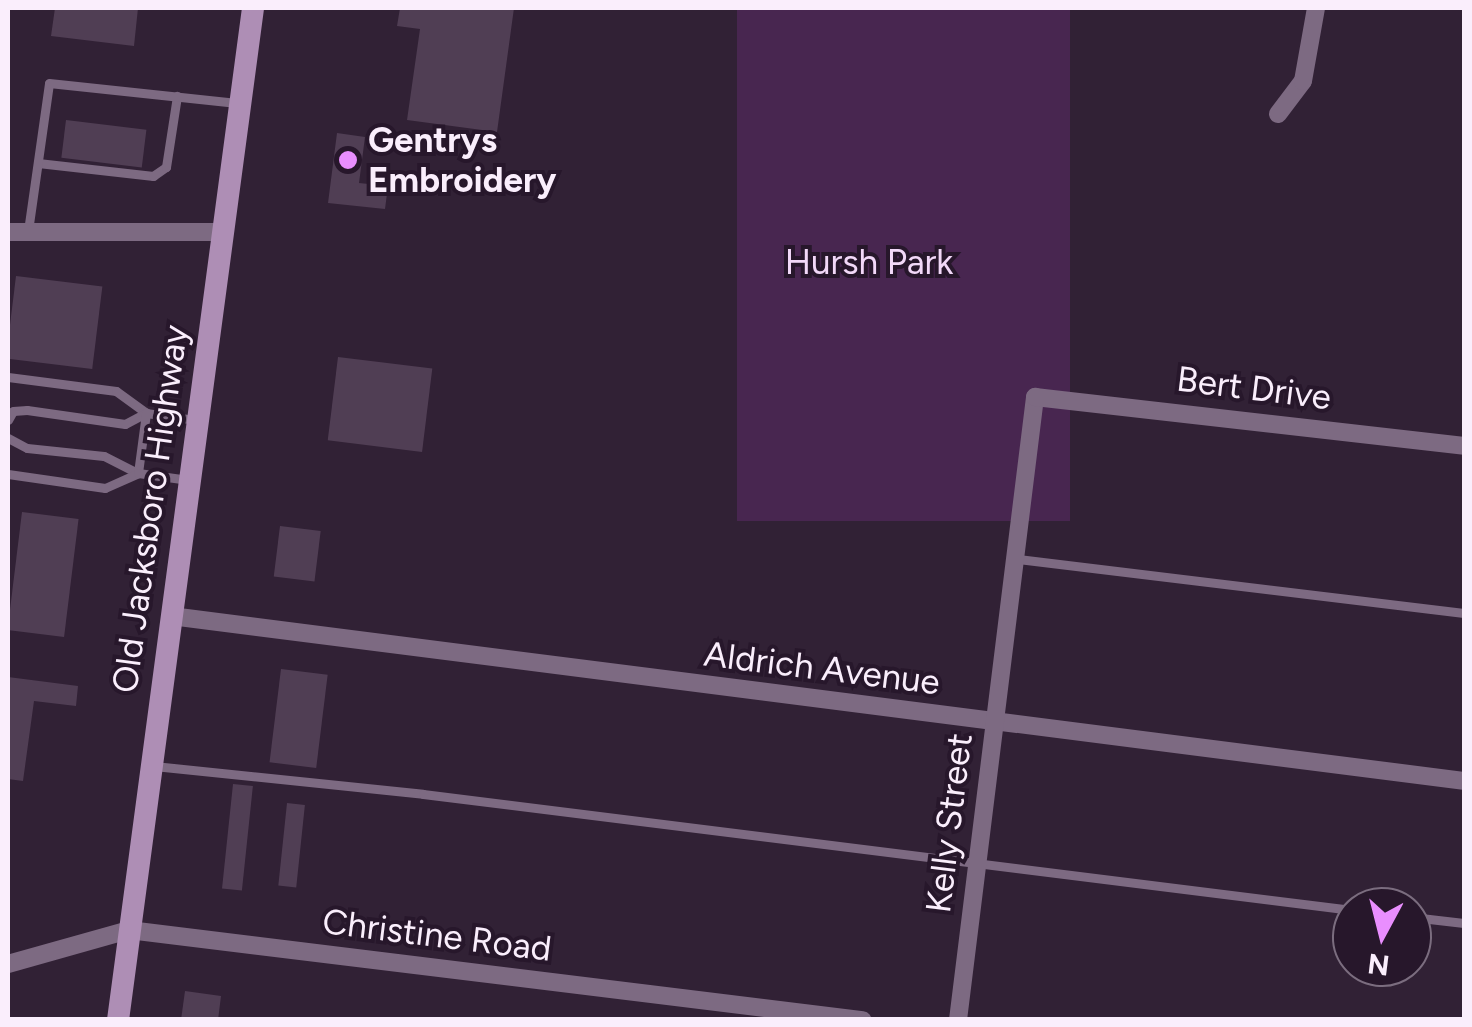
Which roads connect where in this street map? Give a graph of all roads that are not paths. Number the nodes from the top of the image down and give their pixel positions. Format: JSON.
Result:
{"nodes":[{"id":1,"x":253,"y":8,"type":"edge"},
{"id":2,"x":1316,"y":8,"type":"edge"},
{"id":3,"x":177,"y":96,"type":"junction"},
{"id":4,"x":240,"y":103,"type":"junction"},
{"id":5,"x":1278,"y":114,"type":"dead end"},
{"id":6,"x":38,"y":162,"type":"junction"},
{"id":7,"x":8,"y":232,"type":"edge"},
{"id":8,"x":28,"y":232,"type":"junction"},
{"id":9,"x":223,"y":232,"type":"junction"},
{"id":10,"x":8,"y":377,"type":"edge"},
{"id":11,"x":1035,"y":397,"type":"joint"},
{"id":12,"x":146,"y":413,"type":"junction"},
{"id":13,"x":8,"y":420,"type":"edge"},
{"id":14,"x":198,"y":420,"type":"junction"},
{"id":15,"x":8,"y":438,"type":"edge"},
{"id":16,"x":1464,"y":446,"type":"edge"},
{"id":17,"x":138,"y":472,"type":"junction"},
{"id":18,"x":8,"y":474,"type":"edge"},
{"id":19,"x":190,"y":480,"type":"junction"},
{"id":20,"x":1018,"y":559,"type":"junction"},
{"id":21,"x":1464,"y":613,"type":"edge"},
{"id":22,"x":171,"y":616,"type":"junction"},
{"id":23,"x":994,"y":721,"type":"junction"},
{"id":24,"x":151,"y":766,"type":"junction"},
{"id":25,"x":1464,"y":781,"type":"edge"},
{"id":26,"x":976,"y":867,"type":"junction"},
{"id":27,"x":1332,"y":908,"type":"edge"},
{"id":28,"x":1432,"y":919,"type":"edge"},
{"id":29,"x":1464,"y":923,"type":"edge"},
{"id":30,"x":129,"y":930,"type":"junction"},
{"id":31,"x":8,"y":964,"type":"edge"},
{"id":32,"x":118,"y":1020,"type":"edge"},
{"id":33,"x":862,"y":1020,"type":"edge"},
{"id":34,"x":958,"y":1020,"type":"edge"}],
"edges":[{"from":1,"to":4,"type":"main road","name":"Old Jacksboro Highway"},
{"from":2,"to":5,"type":"street"},
{"from":3,"to":4,"type":"lane"},
{"from":3,"to":6,"type":"lane"},
{"from":3,"to":6,"type":"lane"},
{"from":4,"to":9,"type":"main road","name":"Old Jacksboro Highway"},
{"from":6,"to":8,"type":"lane"},
{"from":7,"to":8,"type":"street"},
{"from":8,"to":9,"type":"street"},
{"from":9,"to":14,"type":"main road","name":"Old Jacksboro Highway"},
{"from":10,"to":12,"type":"lane"},
{"from":11,"to":16,"type":"street","name":"Bert Drive"},
{"from":11,"to":20,"type":"street","name":"Kelly Street"},
{"from":12,"to":13,"type":"lane"},
{"from":12,"to":14,"type":"lane"},
{"from":12,"to":17,"type":"lane"},
{"from":14,"to":19,"type":"main road","name":"Old Jacksboro Highway"},
{"from":15,"to":17,"type":"lane"},
{"from":17,"to":18,"type":"lane"},
{"from":17,"to":19,"type":"lane"},
{"from":19,"to":22,"type":"main road","name":"Old Jacksboro Highway"},
{"from":20,"to":21,"type":"lane"},
{"from":20,"to":23,"type":"street","name":"Kelly Street"},
{"from":22,"to":23,"type":"street","name":"Aldrich Avenue"},
{"from":22,"to":24,"type":"main road","name":"Old Jacksboro Highway"},
{"from":23,"to":25,"type":"street","name":"Aldrich Avenue"},
{"from":23,"to":26,"type":"street","name":"Kelly Street"},
{"from":24,"to":26,"type":"lane"},
{"from":24,"to":30,"type":"main road","name":"Old Jacksboro Highway"},
{"from":26,"to":27,"type":"lane"},
{"from":26,"to":34,"type":"street","name":"Kelly Street"},
{"from":28,"to":29,"type":"lane"},
{"from":30,"to":31,"type":"street","name":"Christine Road"},
{"from":30,"to":32,"type":"main road","name":"Old Jacksboro Highway"},
{"from":30,"to":33,"type":"street","name":"Christine Road"}]}
